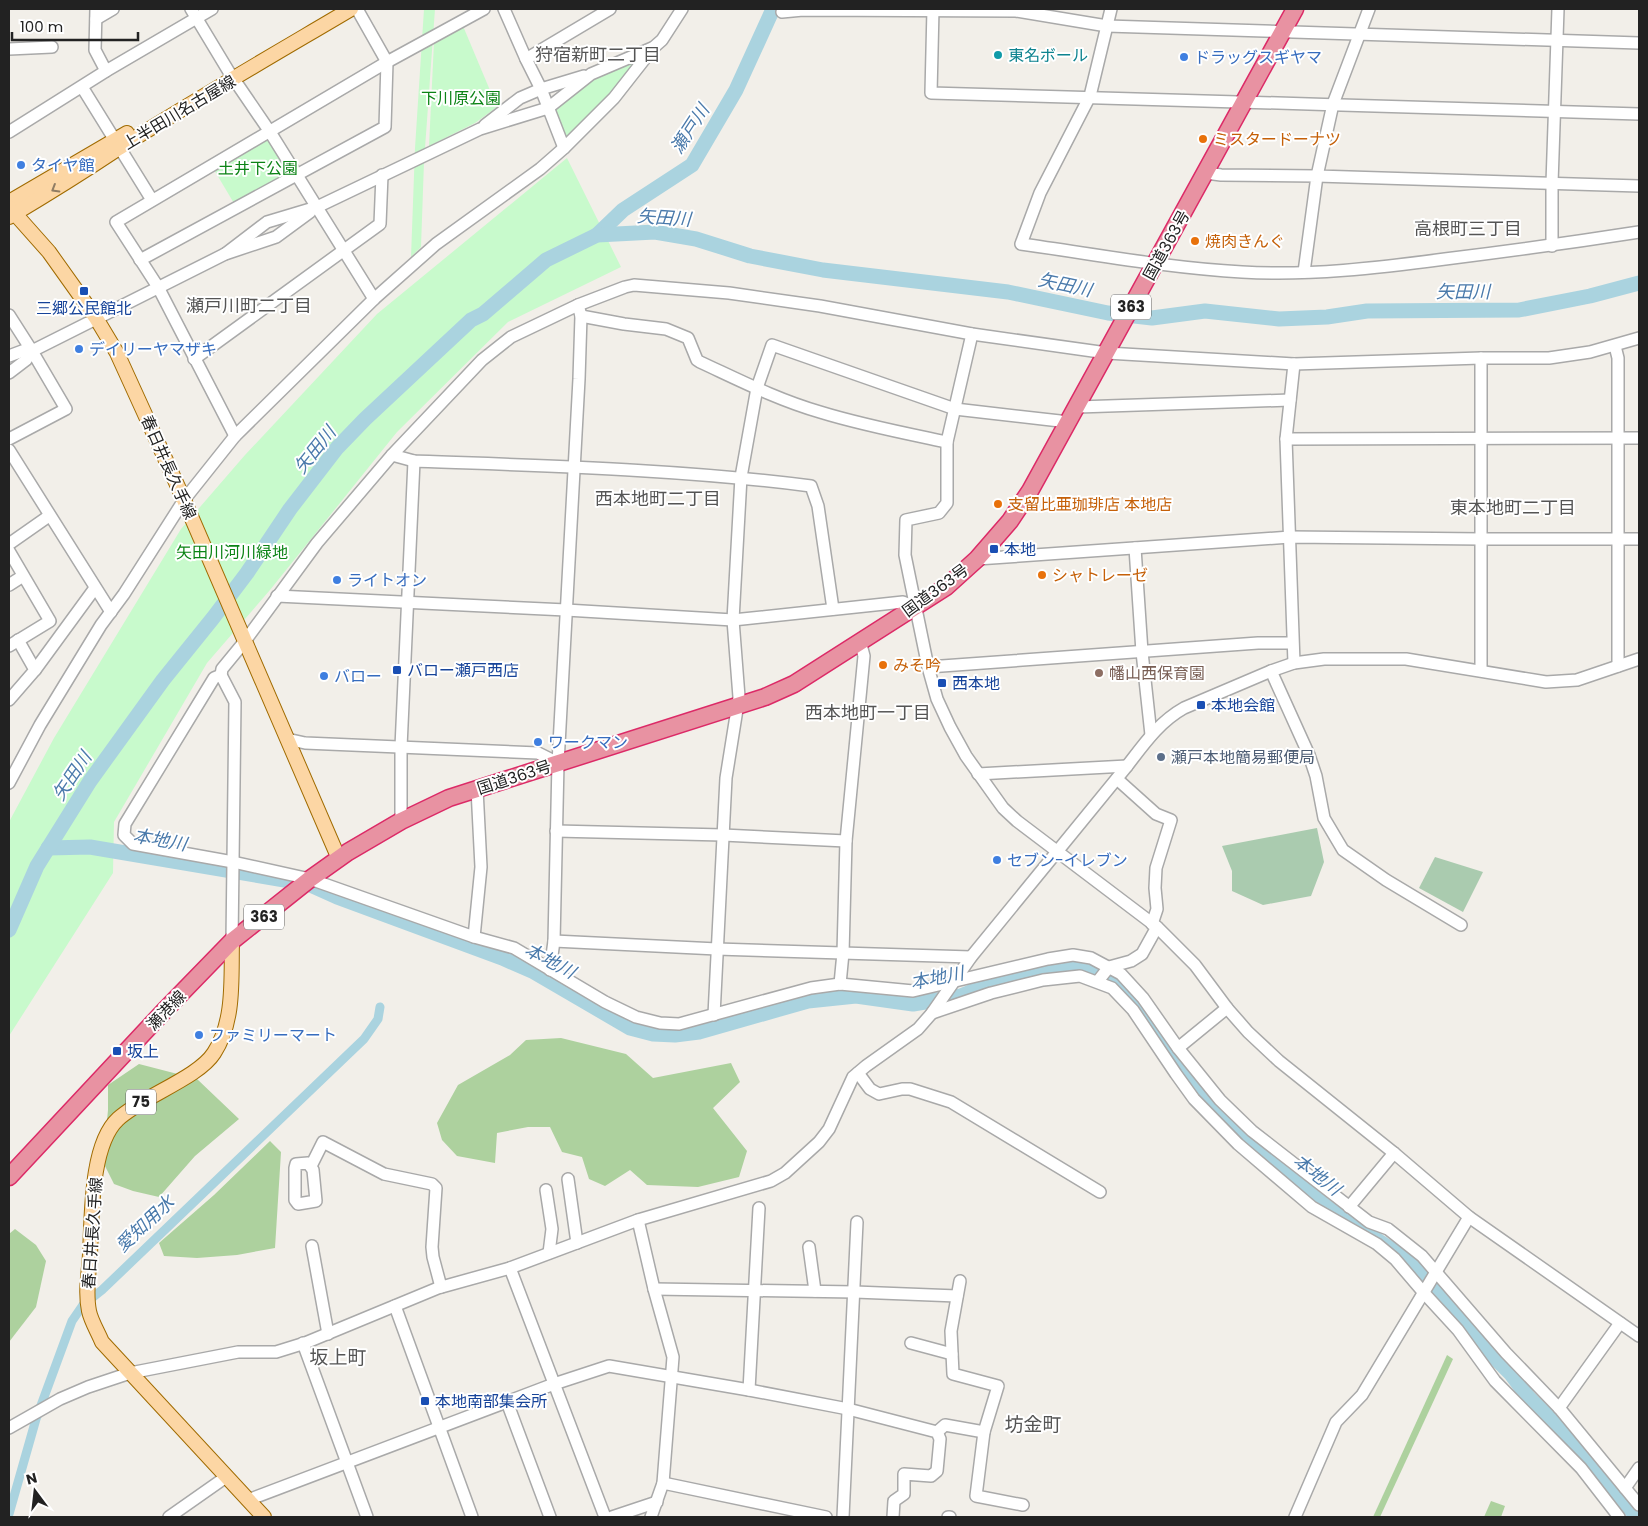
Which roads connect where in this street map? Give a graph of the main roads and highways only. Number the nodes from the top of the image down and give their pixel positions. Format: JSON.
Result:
{"nodes":[{"id":1,"x":334,"y":9,"type":"edge"},
{"id":2,"x":351,"y":9,"type":"edge"},
{"id":3,"x":1295,"y":9,"type":"edge"},
{"id":4,"x":231,"y":76,"type":"junction"},
{"id":5,"x":10,"y":210,"type":"edge"},
{"id":6,"x":339,"y":859,"type":"junction"},
{"id":7,"x":232,"y":941,"type":"junction"},
{"id":8,"x":9,"y":1177,"type":"edge"},
{"id":9,"x":264,"y":1517,"type":"edge"}],
"edges":[{"from":1,"to":4,"type":"main road","name":"上半田川名古屋線"},
{"from":2,"to":4,"type":"main road","name":"上半田川名古屋線"},
{"from":3,"to":6,"type":"highway","name":"国道363号","number":"363"},
{"from":4,"to":5,"type":"main road","name":"上半田川名古屋線"},
{"from":5,"to":6,"type":"main road","name":"春日井長久手線"},
{"from":6,"to":7,"type":"highway","name":"瀬港線","number":"363"},
{"from":7,"to":8,"type":"highway","name":"瀬港線","number":"363"},
{"from":7,"to":9,"type":"main road","name":"春日井長久手線","number":"75"}]}
